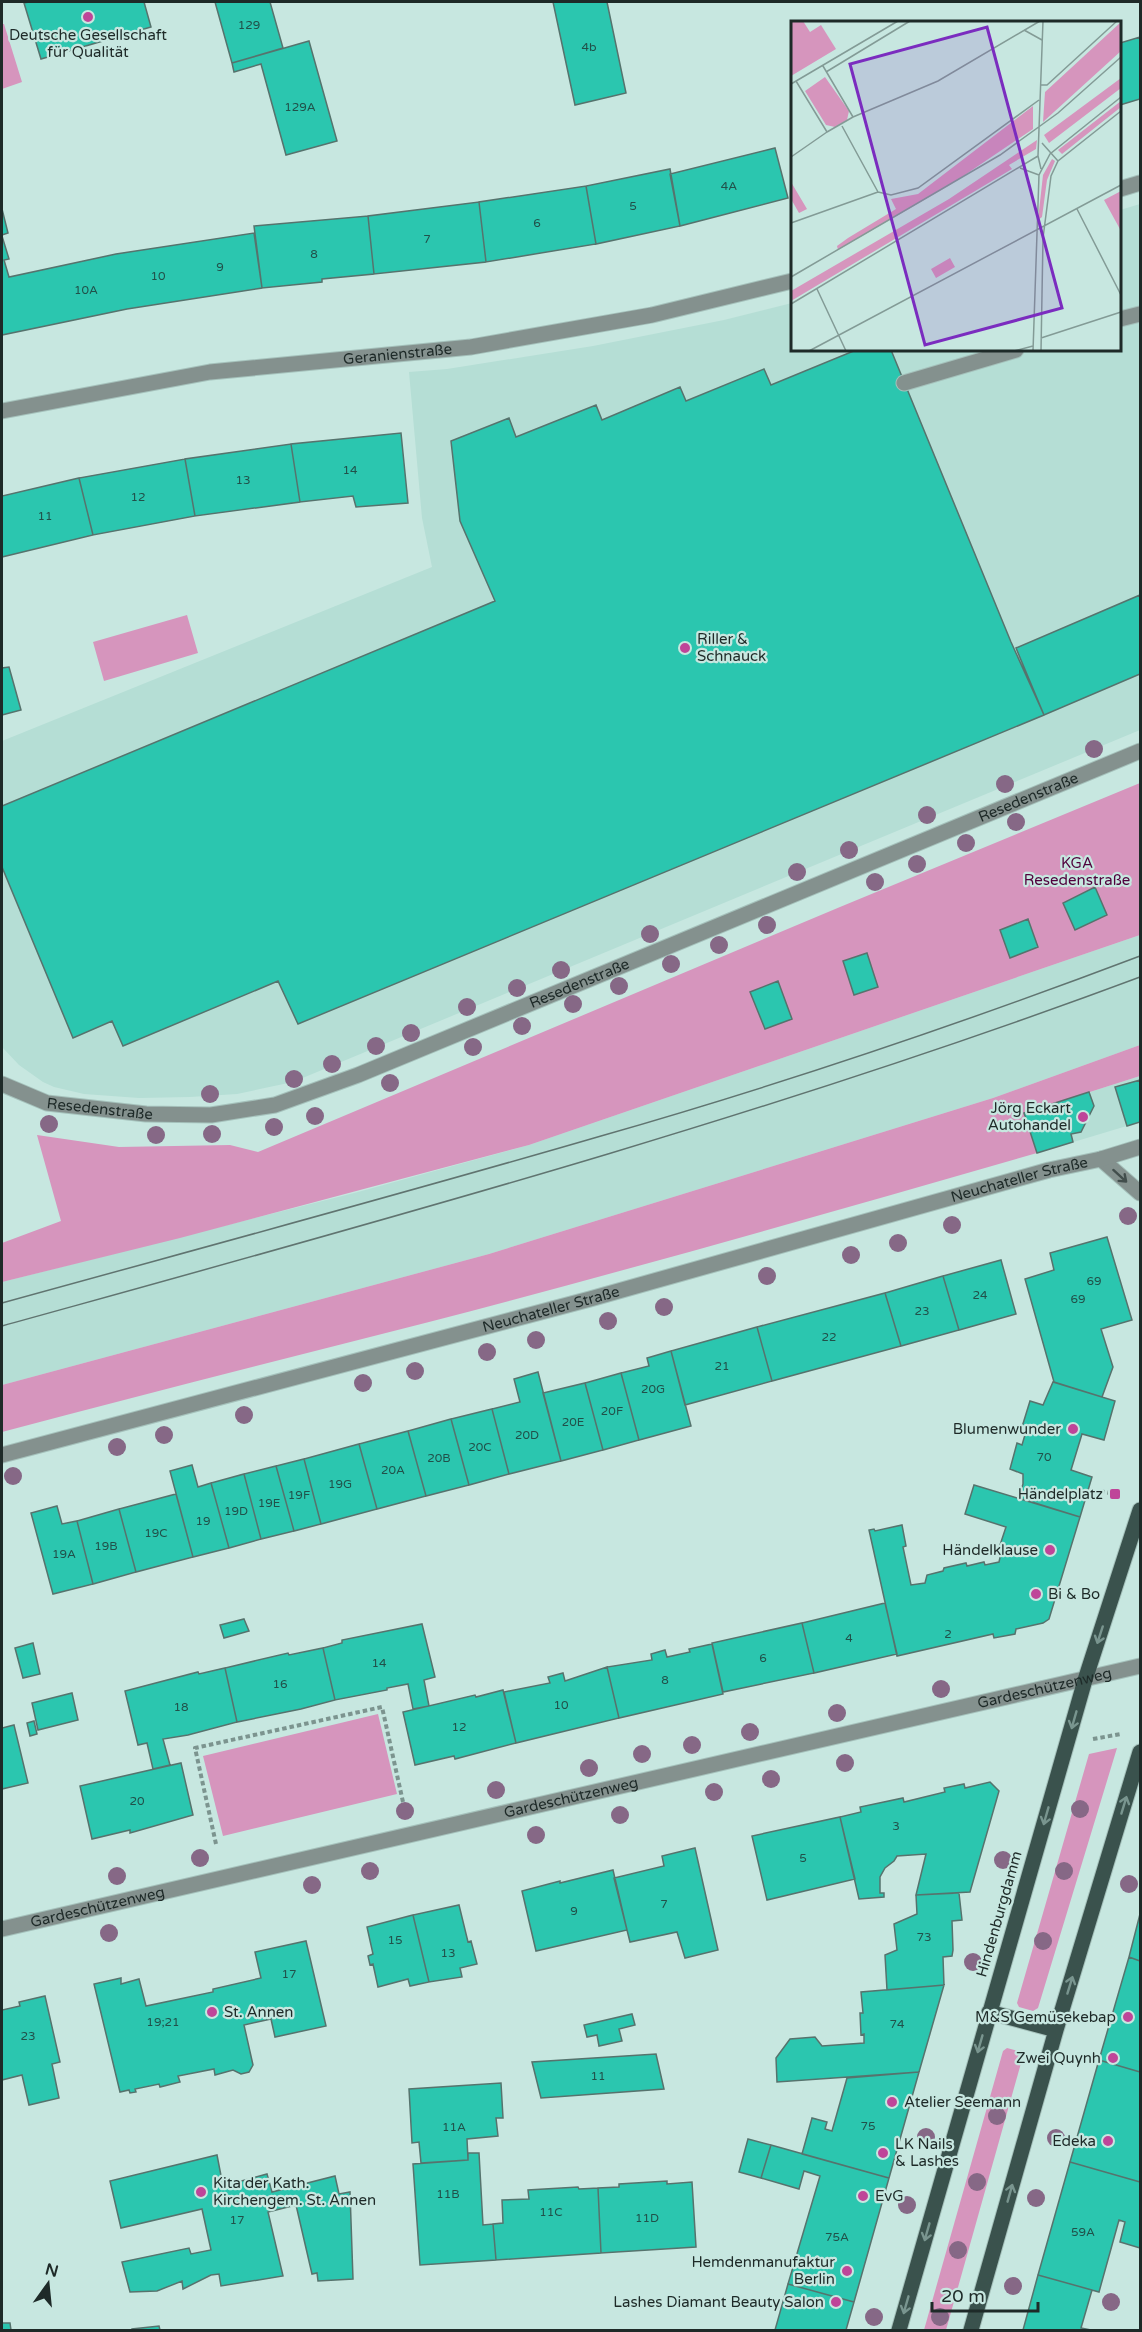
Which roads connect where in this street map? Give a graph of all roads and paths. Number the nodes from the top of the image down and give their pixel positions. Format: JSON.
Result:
{"nodes":[{"id":1,"x":1140,"y":183,"type":"edge"},
{"id":2,"x":1121,"y":188,"type":"edge"},
{"id":3,"x":791,"y":281,"type":"edge"},
{"id":4,"x":1140,"y":314,"type":"edge"},
{"id":5,"x":1121,"y":319,"type":"edge"},
{"id":6,"x":1013,"y":351,"type":"edge"},
{"id":7,"x":904,"y":383,"type":"dead end"},
{"id":8,"x":2,"y":411,"type":"edge"},
{"id":9,"x":1140,"y":751,"type":"edge"},
{"id":10,"x":2,"y":1084,"type":"edge"},
{"id":11,"x":1140,"y":1147,"type":"edge"},
{"id":12,"x":1101,"y":1159,"type":"junction"},
{"id":13,"x":1140,"y":1192,"type":"edge"},
{"id":14,"x":2,"y":1455,"type":"edge"},
{"id":15,"x":1100,"y":1491,"type":"dead end"},
{"id":16,"x":1115,"y":1494,"type":"dead end"},
{"id":17,"x":1140,"y":1510,"type":"edge"},
{"id":18,"x":1140,"y":1666,"type":"edge"},
{"id":19,"x":1085,"y":1680,"type":"junction"},
{"id":20,"x":1122,"y":1734,"type":"dead end"},
{"id":21,"x":1093,"y":1739,"type":"dead end"},
{"id":22,"x":1140,"y":1752,"type":"edge"},
{"id":23,"x":403,"y":1802,"type":"dead end"},
{"id":24,"x":216,"y":1844,"type":"dead end"},
{"id":25,"x":2,"y":1929,"type":"edge"},
{"id":26,"x":989,"y":2012,"type":"junction"},
{"id":27,"x":1056,"y":2030,"type":"junction"},
{"id":28,"x":899,"y":2331,"type":"edge"},
{"id":29,"x":971,"y":2331,"type":"edge"}],
"edges":[{"from":1,"to":2,"type":"street"},
{"from":3,"to":8,"type":"street","name":"Geranienstraße"},
{"from":4,"to":5,"type":"street"},
{"from":6,"to":7,"type":"street"},
{"from":9,"to":10,"type":"street","name":"Resedenstraße"},
{"from":11,"to":12,"type":"street","name":"Neuchateller Straße"},
{"from":12,"to":13,"type":"street","name":"Neuchateller Straße","one_way":true},
{"from":12,"to":14,"type":"street","name":"Neuchateller Straße"},
{"from":15,"to":16,"type":"path"},
{"from":17,"to":19,"type":"main road","name":"Hindenburgdamm","one_way":true},
{"from":18,"to":19,"type":"street","name":"Gardeschützenweg"},
{"from":19,"to":25,"type":"street","name":"Gardeschützenweg"},
{"from":19,"to":26,"type":"main road","name":"Hindenburgdamm","one_way":true},
{"from":20,"to":21,"type":"path"},
{"from":27,"to":22,"type":"main road","one_way":true},
{"from":23,"to":24,"type":"path"},
{"from":26,"to":27,"type":"main road"},
{"from":26,"to":28,"type":"main road","name":"Hindenburgdamm","one_way":true},
{"from":29,"to":27,"type":"main road","one_way":true}]}
